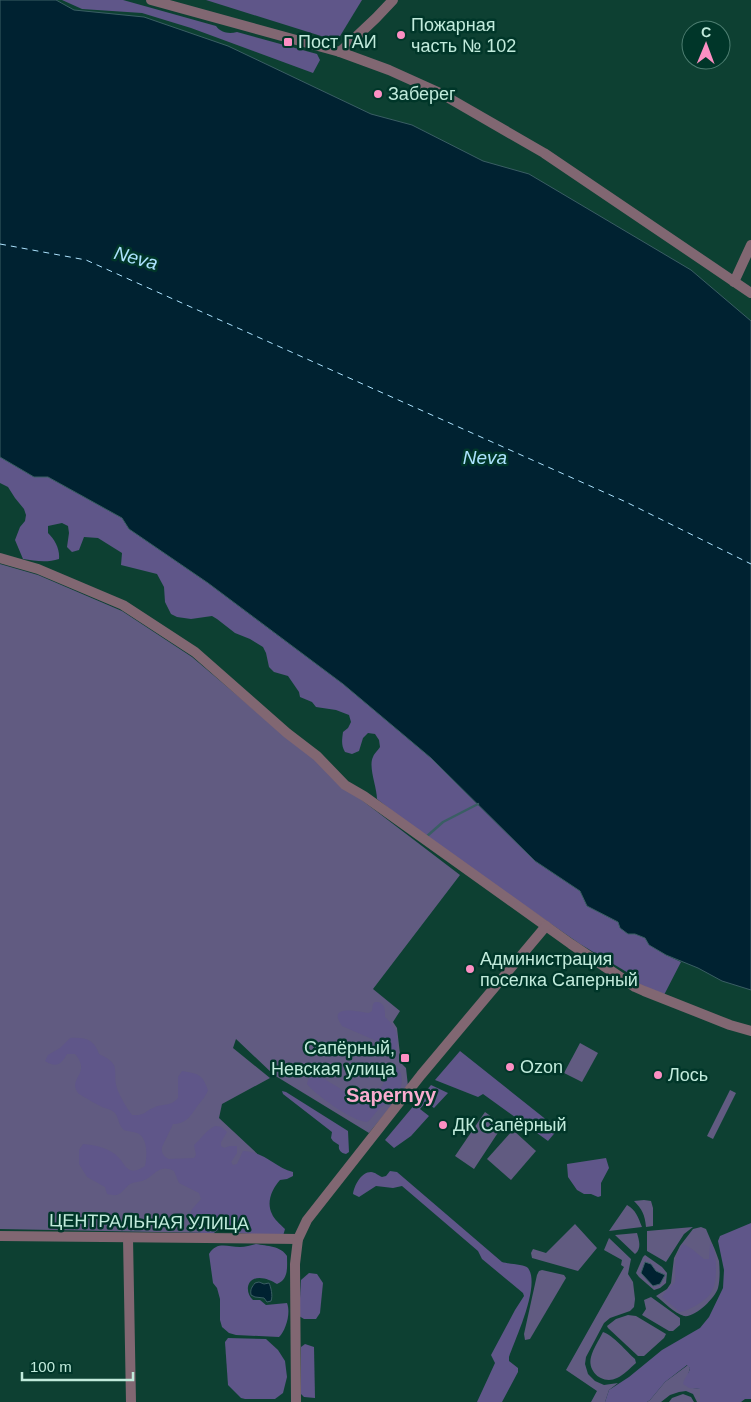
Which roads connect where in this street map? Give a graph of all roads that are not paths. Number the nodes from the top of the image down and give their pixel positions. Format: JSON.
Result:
{"nodes":[{"id":1,"x":151,"y":0,"type":"edge"},
{"id":2,"x":394,"y":0,"type":"edge"},
{"id":3,"x":340,"y":52,"type":"junction"},
{"id":4,"x":751,"y":245,"type":"edge"},
{"id":5,"x":734,"y":282,"type":"junction"},
{"id":6,"x":751,"y":293,"type":"edge"},
{"id":7,"x":0,"y":558,"type":"edge"},
{"id":8,"x":546,"y":926,"type":"junction"},
{"id":9,"x":751,"y":1030,"type":"edge"},
{"id":10,"x":0,"y":1236,"type":"edge"},
{"id":11,"x":128,"y":1238,"type":"junction"},
{"id":12,"x":298,"y":1239,"type":"junction"},
{"id":13,"x":131,"y":1402,"type":"edge"},
{"id":14,"x":296,"y":1402,"type":"edge"}],
"edges":[{"from":1,"to":3,"type":"street"},
{"from":2,"to":3,"type":"street"},
{"from":3,"to":5,"type":"street"},
{"from":4,"to":5,"type":"street"},
{"from":5,"to":6,"type":"street"},
{"from":7,"to":8,"type":"street"},
{"from":8,"to":9,"type":"street"},
{"from":8,"to":12,"type":"street"},
{"from":10,"to":11,"type":"street","name":"ЦЕНТРАЛЬНАЯ УЛИЦА"},
{"from":11,"to":12,"type":"street","name":"ЦЕНТРАЛЬНАЯ УЛИЦА"},
{"from":11,"to":13,"type":"street"},
{"from":12,"to":14,"type":"street"}]}
